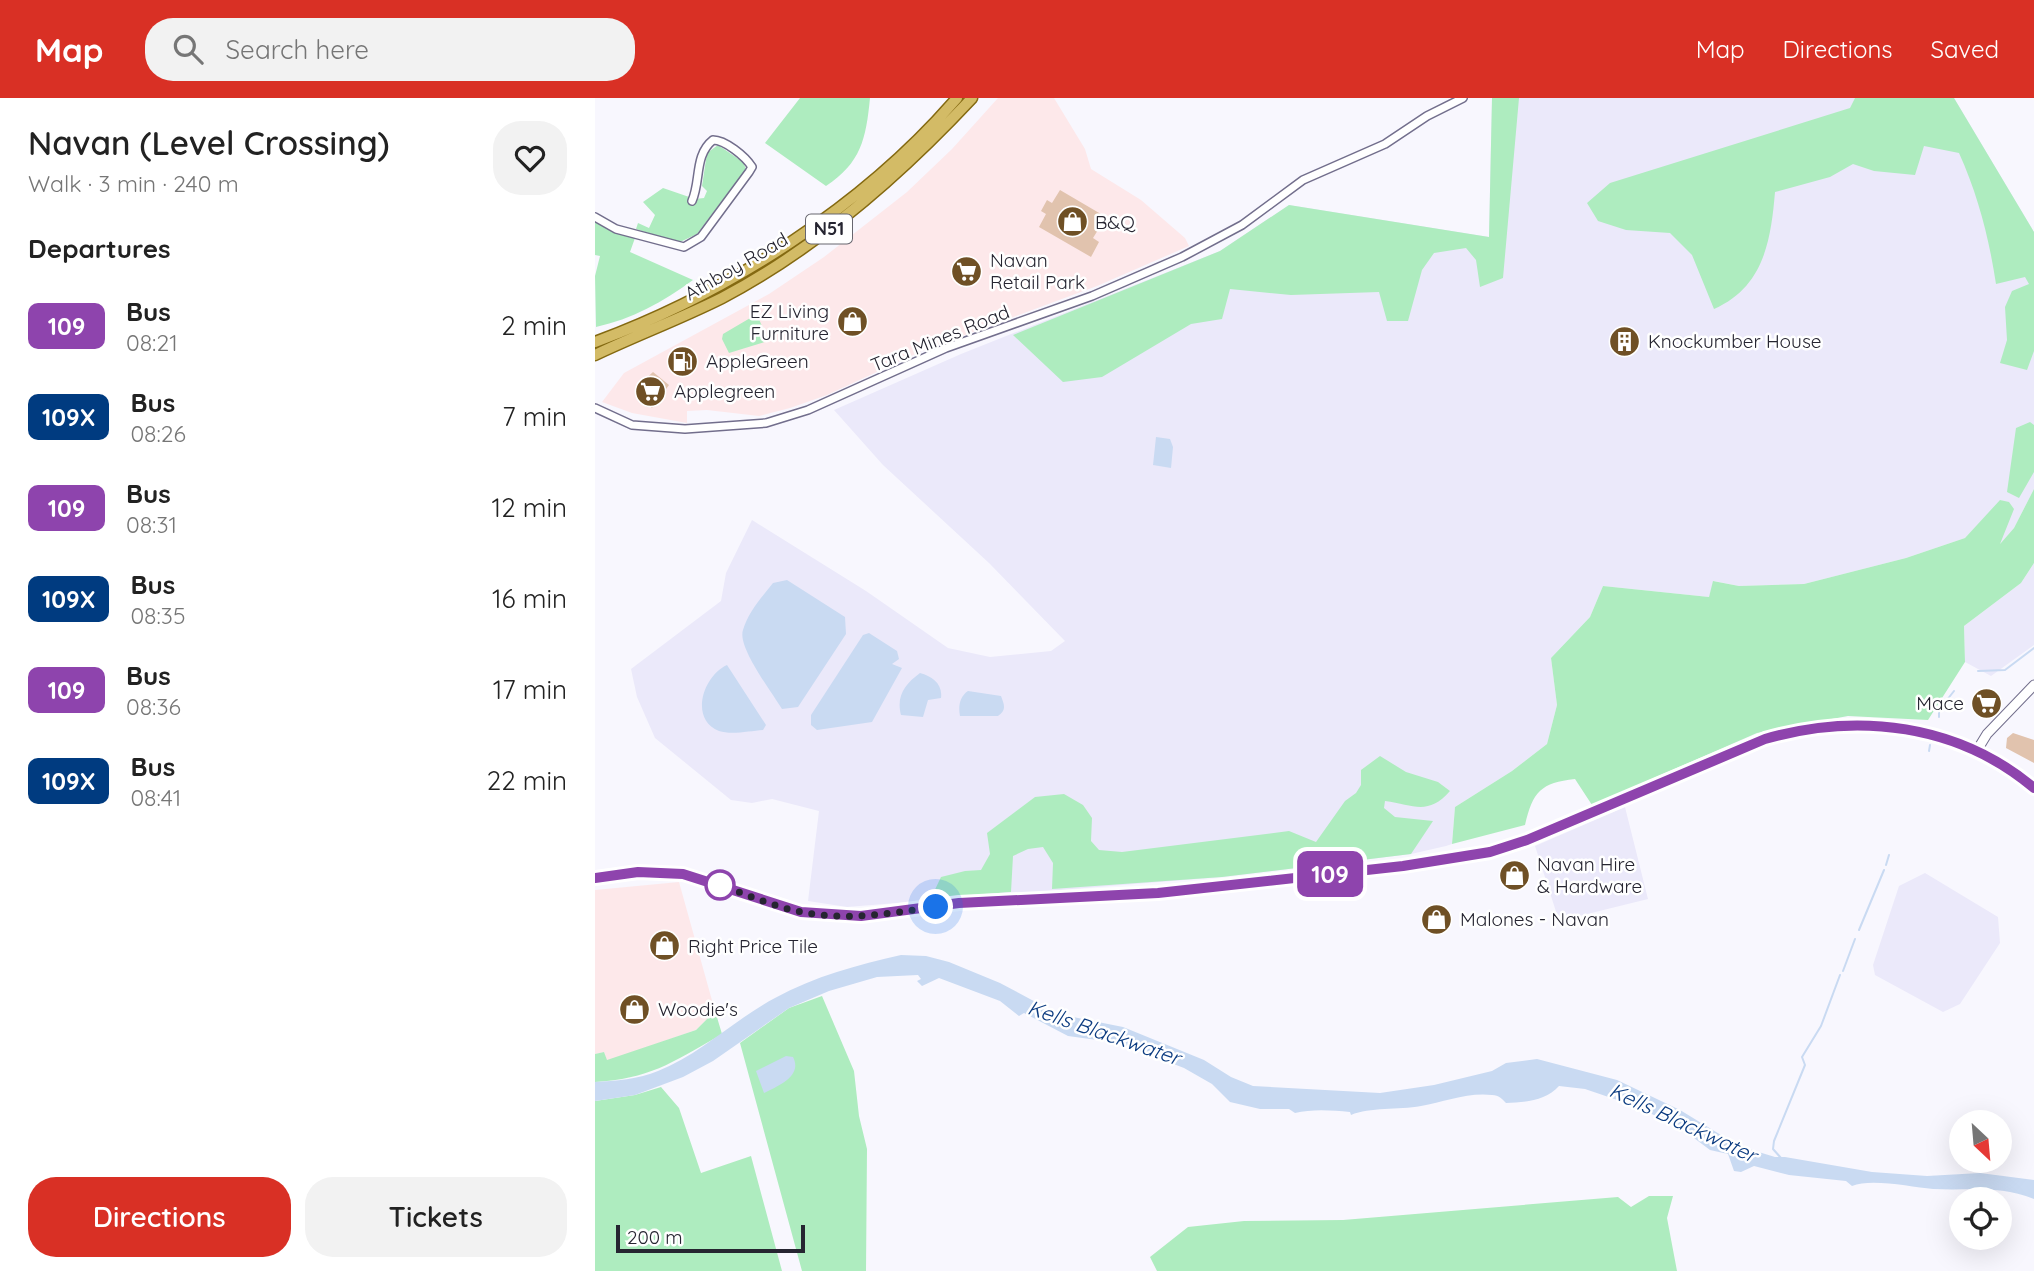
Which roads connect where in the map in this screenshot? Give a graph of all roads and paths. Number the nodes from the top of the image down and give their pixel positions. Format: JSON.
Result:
{"nodes":[{"id":1,"x":957,"y":98,"type":"edge"},
{"id":2,"x":972,"y":98,"type":"edge"},
{"id":3,"x":1463,"y":98,"type":"edge"},
{"id":4,"x":692,"y":201,"type":"dead end"},
{"id":5,"x":595,"y":217,"type":"edge"},
{"id":6,"x":595,"y":342,"type":"edge"},
{"id":7,"x":595,"y":355,"type":"edge"},
{"id":8,"x":595,"y":408,"type":"edge"},
{"id":9,"x":2034,"y":685,"type":"edge"},
{"id":10,"x":1976,"y":752,"type":"junction"},
{"id":11,"x":2034,"y":788,"type":"edge"},
{"id":12,"x":595,"y":878,"type":"edge"}],
"edges":[{"from":1,"to":6,"type":"main road","name":"Athboy Road","number":"N51"},
{"from":2,"to":7,"type":"main road","name":"Athboy Road","number":"N51"},
{"from":3,"to":8,"type":"street","name":"Tara Mines Road"},
{"from":4,"to":5,"type":"street"},
{"from":9,"to":10,"type":"street"},
{"from":10,"to":11,"type":"main road"},
{"from":10,"to":12,"type":"main road"}]}
